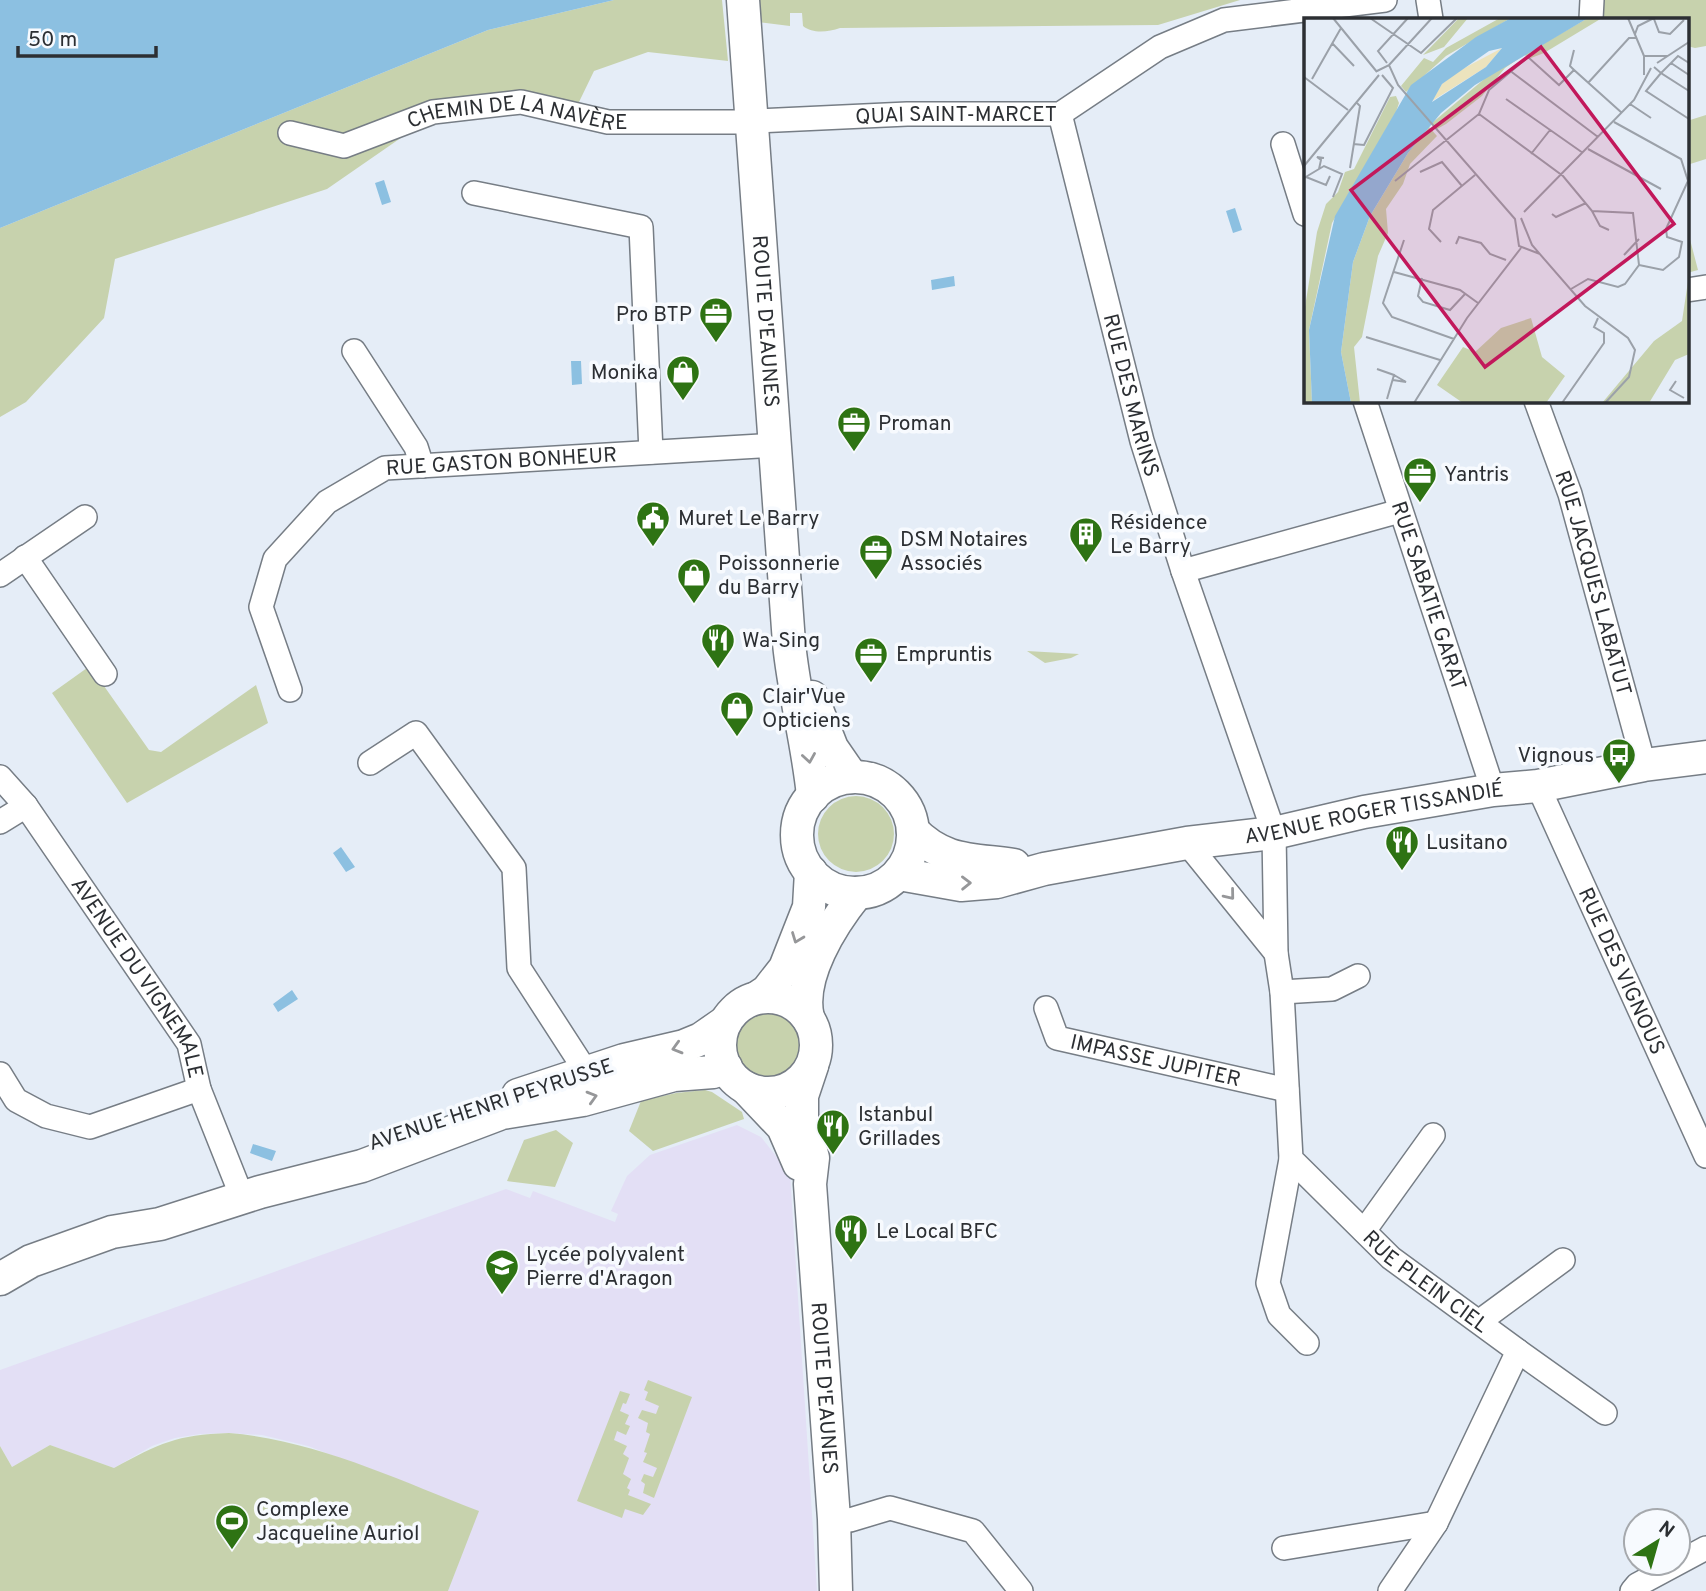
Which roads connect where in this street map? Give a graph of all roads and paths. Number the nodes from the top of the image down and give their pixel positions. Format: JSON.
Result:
{"nodes":[{"id":1,"x":743,"y":0,"type":"edge"},
{"id":2,"x":1385,"y":0,"type":"edge"},
{"id":3,"x":1428,"y":0,"type":"edge"},
{"id":4,"x":1592,"y":0,"type":"edge"},
{"id":5,"x":1431,"y":18,"type":"edge"},
{"id":6,"x":1591,"y":18,"type":"edge"},
{"id":7,"x":1059,"y":114,"type":"junction"},
{"id":8,"x":753,"y":120,"type":"junction"},
{"id":9,"x":290,"y":133,"type":"dead end"},
{"id":10,"x":1283,"y":145,"type":"dead end"},
{"id":11,"x":474,"y":193,"type":"dead end"},
{"id":12,"x":1304,"y":211,"type":"edge"},
{"id":13,"x":1706,"y":287,"type":"edge"},
{"id":14,"x":1688,"y":290,"type":"edge"},
{"id":15,"x":354,"y":351,"type":"dead end"},
{"id":16,"x":1365,"y":402,"type":"edge"},
{"id":17,"x":1536,"y":402,"type":"edge"},
{"id":18,"x":775,"y":445,"type":"junction"},
{"id":19,"x":651,"y":452,"type":"junction"},
{"id":20,"x":422,"y":466,"type":"junction"},
{"id":21,"x":1400,"y":510,"type":"junction"},
{"id":22,"x":85,"y":517,"type":"dead end"},
{"id":23,"x":25,"y":556,"type":"junction"},
{"id":24,"x":1183,"y":570,"type":"junction"},
{"id":25,"x":0,"y":575,"type":"edge"},
{"id":26,"x":789,"y":643,"type":"junction"},
{"id":27,"x":105,"y":674,"type":"dead end"},
{"id":28,"x":290,"y":690,"type":"dead end"},
{"id":29,"x":1706,"y":757,"type":"edge"},
{"id":30,"x":370,"y":763,"type":"dead end"},
{"id":31,"x":1644,"y":765,"type":"junction"},
{"id":32,"x":0,"y":777,"type":"edge"},
{"id":33,"x":852,"y":777,"type":"junction"},
{"id":34,"x":1538,"y":786,"type":"junction"},
{"id":35,"x":1493,"y":790,"type":"junction"},
{"id":36,"x":813,"y":796,"type":"junction"},
{"id":37,"x":26,"y":806,"type":"junction"},
{"id":38,"x":0,"y":822,"type":"edge"},
{"id":39,"x":913,"y":831,"type":"junction"},
{"id":40,"x":1274,"y":833,"type":"junction"},
{"id":41,"x":1187,"y":843,"type":"junction"},
{"id":42,"x":1044,"y":869,"type":"junction"},
{"id":43,"x":811,"y":872,"type":"junction"},
{"id":44,"x":899,"y":874,"type":"junction"},
{"id":45,"x":857,"y":893,"type":"junction"},
{"id":46,"x":1276,"y":953,"type":"junction"},
{"id":47,"x":1358,"y":976,"type":"dead end"},
{"id":48,"x":1282,"y":992,"type":"junction"},
{"id":49,"x":758,"y":997,"type":"junction"},
{"id":50,"x":1046,"y":1008,"type":"dead end"},
{"id":51,"x":808,"y":1018,"type":"junction"},
{"id":52,"x":724,"y":1024,"type":"junction"},
{"id":53,"x":812,"y":1066,"type":"junction"},
{"id":54,"x":587,"y":1073,"type":"junction"},
{"id":55,"x":0,"y":1074,"type":"edge"},
{"id":56,"x":736,"y":1078,"type":"junction"},
{"id":57,"x":199,"y":1089,"type":"junction"},
{"id":58,"x":1287,"y":1090,"type":"junction"},
{"id":59,"x":1433,"y":1135,"type":"dead end"},
{"id":60,"x":1706,"y":1156,"type":"edge"},
{"id":61,"x":1291,"y":1159,"type":"junction"},
{"id":62,"x":810,"y":1184,"type":"junction"},
{"id":63,"x":251,"y":1194,"type":"junction"},
{"id":64,"x":1364,"y":1230,"type":"junction"},
{"id":65,"x":1563,"y":1260,"type":"dead end"},
{"id":66,"x":3,"y":1279,"type":"edge"},
{"id":67,"x":1480,"y":1321,"type":"junction"},
{"id":68,"x":1307,"y":1343,"type":"dead end"},
{"id":69,"x":1518,"y":1351,"type":"junction"},
{"id":70,"x":1605,"y":1413,"type":"dead end"},
{"id":71,"x":834,"y":1519,"type":"junction"},
{"id":72,"x":1437,"y":1522,"type":"junction"},
{"id":73,"x":1284,"y":1548,"type":"dead end"},
{"id":74,"x":1706,"y":1548,"type":"edge"},
{"id":75,"x":1406,"y":1569,"type":"junction"},
{"id":76,"x":836,"y":1591,"type":"edge"},
{"id":77,"x":1021,"y":1591,"type":"edge"},
{"id":78,"x":1390,"y":1591,"type":"edge"},
{"id":79,"x":1415,"y":1591,"type":"edge"},
{"id":80,"x":1632,"y":1591,"type":"edge"}],
"edges":[{"from":1,"to":8,"type":"main road","name":"ROUTE D'EAUNES"},
{"from":2,"to":7,"type":"street","name":"QUAI SAINT-MARCET"},
{"from":3,"to":5,"type":"street"},
{"from":4,"to":6,"type":"street"},
{"from":7,"to":8,"type":"street","name":"QUAI SAINT-MARCET"},
{"from":7,"to":24,"type":"street","name":"RUE DES MARINS"},
{"from":8,"to":9,"type":"street","name":"CHEMIN DE LA NAVÈRE"},
{"from":8,"to":18,"type":"main road","name":"ROUTE D'EAUNES"},
{"from":10,"to":12,"type":"street"},
{"from":11,"to":19,"type":"street"},
{"from":13,"to":14,"type":"street"},
{"from":15,"to":20,"type":"street"},
{"from":16,"to":21,"type":"street","name":"RUE SABATIE GARAT"},
{"from":17,"to":31,"type":"street","name":"RUE JACQUES LABATUT"},
{"from":18,"to":19,"type":"street","name":"RUE GASTON BONHEUR"},
{"from":18,"to":26,"type":"main road","name":"ROUTE D'EAUNES"},
{"from":19,"to":20,"type":"street","name":"RUE GASTON BONHEUR"},
{"from":20,"to":28,"type":"street","name":"RUE GASTON BONHEUR"},
{"from":21,"to":24,"type":"street"},
{"from":21,"to":35,"type":"street","name":"RUE SABATIE GARAT"},
{"from":22,"to":23,"type":"street"},
{"from":23,"to":25,"type":"street"},
{"from":23,"to":27,"type":"street"},
{"from":24,"to":40,"type":"street","name":"RUE DES MARINS"},
{"from":26,"to":33,"type":"main road","name":"ROUTE D'EAUNES"},
{"from":26,"to":36,"type":"main road","name":"ROUTE D'EAUNES","one_way":true},
{"from":29,"to":31,"type":"main road","name":"AVENUE ROGER TISSANDIÉ"},
{"from":30,"to":54,"type":"street"},
{"from":31,"to":34,"type":"main road","name":"AVENUE ROGER TISSANDIÉ"},
{"from":32,"to":37,"type":"street","name":"AVENUE DU VIGNEMALE"},
{"from":33,"to":36,"type":"main road"},
{"from":33,"to":39,"type":"main road"},
{"from":34,"to":35,"type":"main road","name":"AVENUE ROGER TISSANDIÉ"},
{"from":34,"to":60,"type":"street","name":"RUE DES VIGNOUS"},
{"from":35,"to":40,"type":"main road","name":"AVENUE ROGER TISSANDIÉ"},
{"from":36,"to":43,"type":"main road"},
{"from":37,"to":38,"type":"street"},
{"from":37,"to":57,"type":"street","name":"AVENUE DU VIGNEMALE"},
{"from":39,"to":42,"type":"main road","name":"AVENUE ROGER TISSANDIÉ"},
{"from":39,"to":44,"type":"main road"},
{"from":40,"to":41,"type":"main road","name":"AVENUE ROGER TISSANDIÉ"},
{"from":40,"to":46,"type":"street"},
{"from":41,"to":42,"type":"main road","name":"AVENUE ROGER TISSANDIÉ"},
{"from":41,"to":46,"type":"street","one_way":true},
{"from":44,"to":42,"type":"main road","name":"AVENUE ROGER TISSANDIÉ","one_way":true},
{"from":43,"to":45,"type":"main road"},
{"from":43,"to":49,"type":"main road","one_way":true},
{"from":44,"to":45,"type":"main road"},
{"from":45,"to":51,"type":"main road"},
{"from":46,"to":48,"type":"street"},
{"from":47,"to":48,"type":"street"},
{"from":48,"to":58,"type":"street"},
{"from":49,"to":51,"type":"main road"},
{"from":49,"to":52,"type":"main road"},
{"from":50,"to":58,"type":"street","name":"IMPASSE JUPITER"},
{"from":51,"to":53,"type":"main road"},
{"from":52,"to":54,"type":"main road","name":"AVENUE HENRI PEYRUSSE","one_way":true},
{"from":52,"to":56,"type":"main road"},
{"from":53,"to":56,"type":"main road"},
{"from":53,"to":62,"type":"main road","name":"ROUTE D'EAUNES"},
{"from":54,"to":63,"type":"main road","name":"AVENUE HENRI PEYRUSSE"},
{"from":55,"to":57,"type":"street"},
{"from":56,"to":62,"type":"main road","name":"ROUTE D'EAUNES"},
{"from":63,"to":56,"type":"main road","name":"AVENUE HENRI PEYRUSSE","one_way":true},
{"from":57,"to":63,"type":"street","name":"AVENUE DU VIGNEMALE"},
{"from":58,"to":61,"type":"street"},
{"from":59,"to":64,"type":"street"},
{"from":61,"to":64,"type":"street","name":"RUE PLEIN CIEL"},
{"from":61,"to":68,"type":"street"},
{"from":62,"to":71,"type":"main road","name":"ROUTE D'EAUNES"},
{"from":63,"to":66,"type":"main road","name":"AVENUE HENRI PEYRUSSE"},
{"from":64,"to":67,"type":"street","name":"RUE PLEIN CIEL"},
{"from":65,"to":67,"type":"street"},
{"from":67,"to":69,"type":"street","name":"RUE PLEIN CIEL"},
{"from":69,"to":70,"type":"street","name":"RUE PLEIN CIEL"},
{"from":69,"to":72,"type":"street"},
{"from":71,"to":76,"type":"main road","name":"ROUTE D'EAUNES"},
{"from":71,"to":77,"type":"street"},
{"from":72,"to":73,"type":"street"},
{"from":72,"to":75,"type":"street"},
{"from":74,"to":80,"type":"street"},
{"from":75,"to":78,"type":"street"},
{"from":75,"to":79,"type":"street"}]}
